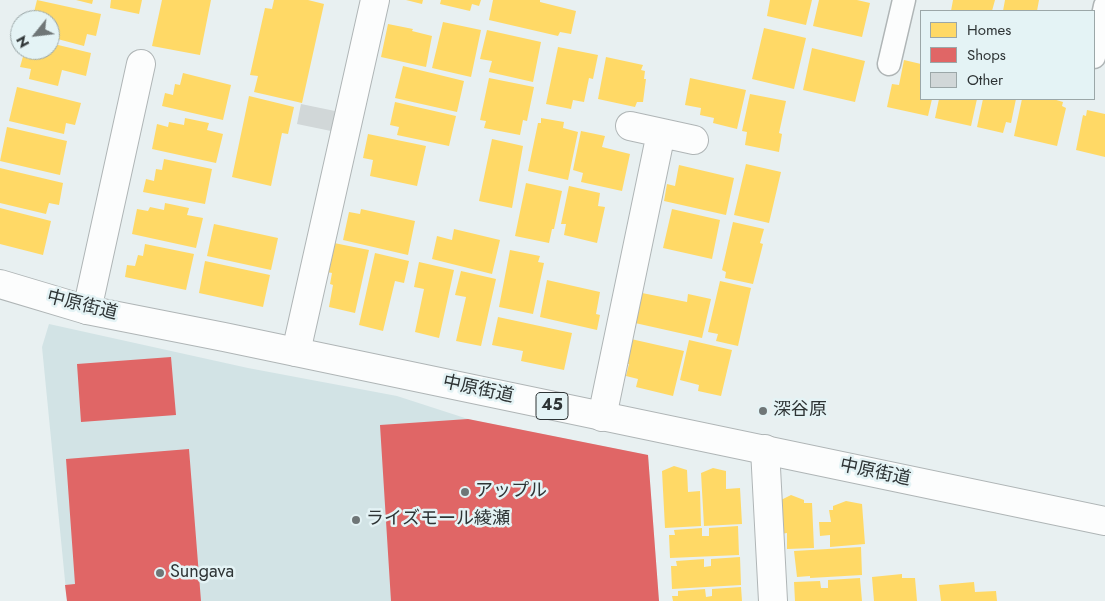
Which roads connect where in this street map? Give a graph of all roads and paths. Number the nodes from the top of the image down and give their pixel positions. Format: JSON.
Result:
{"nodes":[{"id":1,"x":375,"y":0,"type":"edge"},
{"id":2,"x":904,"y":0,"type":"edge"},
{"id":3,"x":1105,"y":6,"type":"edge"},
{"id":4,"x":1095,"y":52,"type":"edge"},
{"id":5,"x":141,"y":64,"type":"dead end"},
{"id":6,"x":889,"y":64,"type":"dead end"},
{"id":7,"x":630,"y":126,"type":"dead end"},
{"id":8,"x":662,"y":133,"type":"junction"},
{"id":9,"x":694,"y":140,"type":"dead end"},
{"id":10,"x":0,"y":284,"type":"edge"},
{"id":11,"x":87,"y":310,"type":"junction"},
{"id":12,"x":296,"y":352,"type":"junction"},
{"id":13,"x":602,"y":417,"type":"junction"},
{"id":14,"x":765,"y":450,"type":"junction"},
{"id":15,"x":1105,"y":521,"type":"edge"},
{"id":16,"x":773,"y":601,"type":"edge"}],
"edges":[{"from":1,"to":12,"type":"street"},
{"from":2,"to":6,"type":"lane"},
{"from":3,"to":4,"type":"lane"},
{"from":5,"to":11,"type":"street"},
{"from":7,"to":8,"type":"street"},
{"from":8,"to":9,"type":"street"},
{"from":8,"to":13,"type":"street"},
{"from":10,"to":11,"type":"street","name":"中原街道","number":"45"},
{"from":11,"to":12,"type":"street","name":"中原街道","number":"45"},
{"from":12,"to":13,"type":"street","name":"中原街道","number":"45"},
{"from":13,"to":14,"type":"street","name":"中原街道","number":"45"},
{"from":14,"to":15,"type":"street","name":"中原街道","number":"45"},
{"from":14,"to":16,"type":"street"}]}
